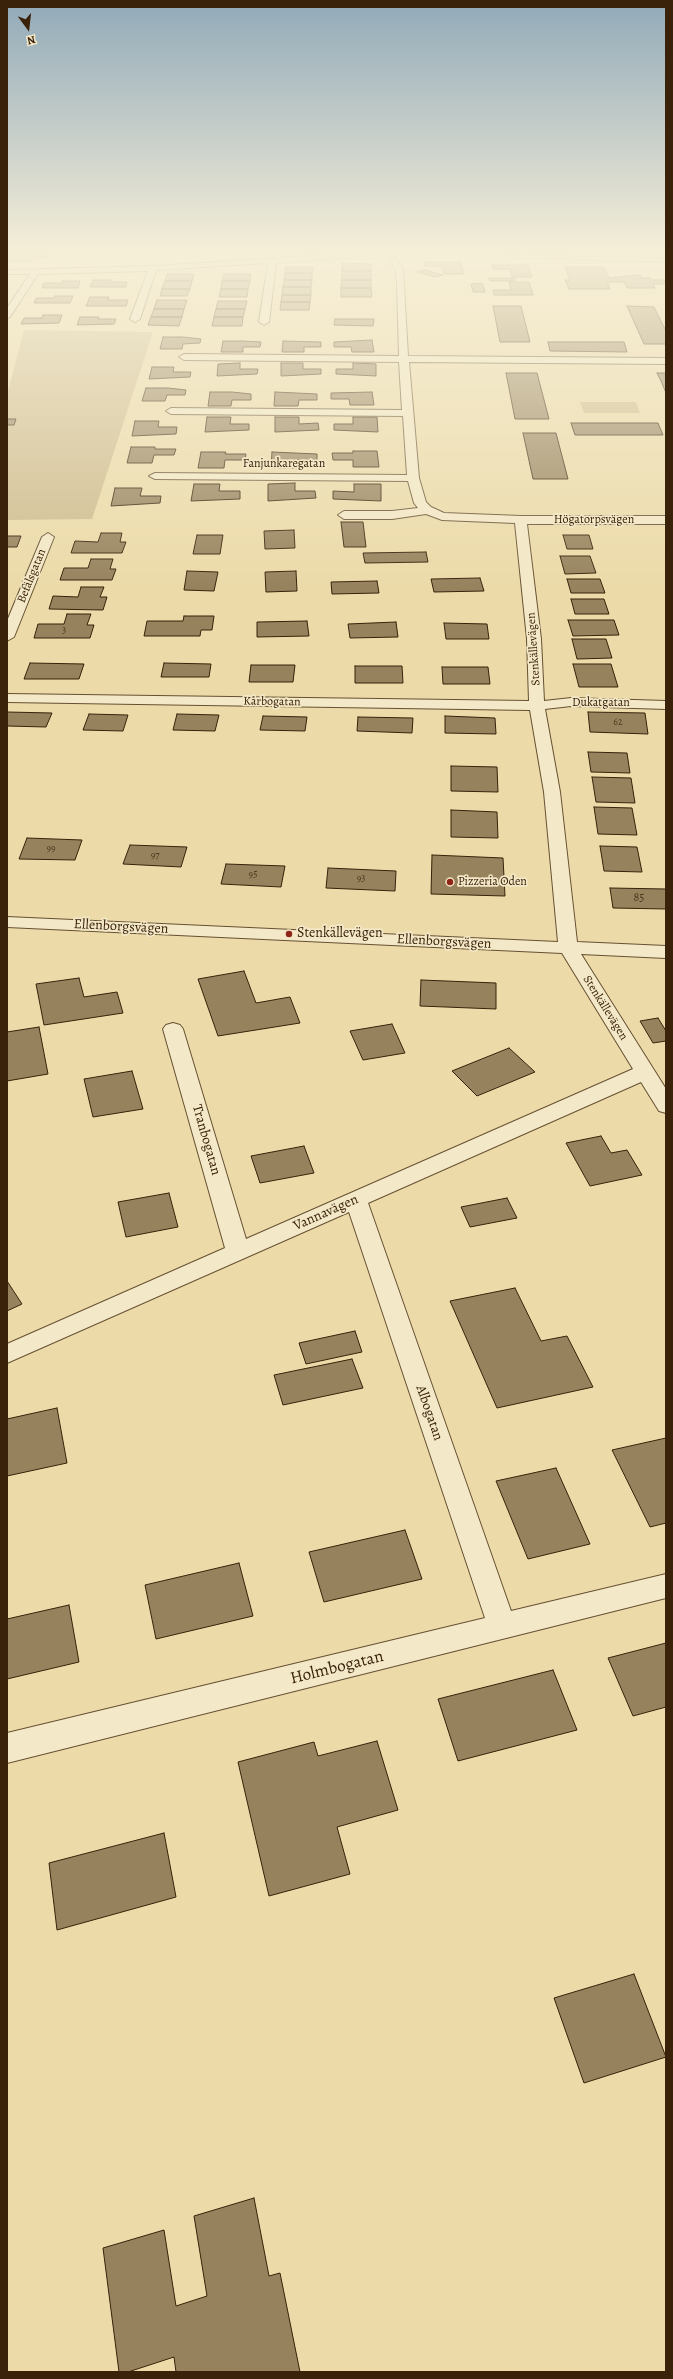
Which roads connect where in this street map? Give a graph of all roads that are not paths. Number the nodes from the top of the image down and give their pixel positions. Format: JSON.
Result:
{"nodes":[{"id":1,"x":405,"y":366,"type":"edge"},
{"id":2,"x":171,"y":411,"type":"dead end"},
{"id":3,"x":409,"y":413,"type":"junction"},
{"id":4,"x":155,"y":476,"type":"dead end"},
{"id":5,"x":413,"y":478,"type":"junction"},
{"id":6,"x":427,"y":510,"type":"junction"},
{"id":7,"x":344,"y":516,"type":"dead end"},
{"id":8,"x":521,"y":520,"type":"junction"},
{"id":9,"x":666,"y":520,"type":"edge"},
{"id":10,"x":48,"y":538,"type":"dead end"},
{"id":11,"x":7,"y":637,"type":"edge"},
{"id":12,"x":7,"y":698,"type":"edge"},
{"id":13,"x":666,"y":705,"type":"edge"},
{"id":14,"x":537,"y":706,"type":"junction"},
{"id":15,"x":7,"y":922,"type":"edge"},
{"id":16,"x":568,"y":948,"type":"junction"},
{"id":17,"x":666,"y":952,"type":"edge"},
{"id":18,"x":173,"y":1029,"type":"dead end"},
{"id":19,"x":645,"y":1072,"type":"junction"},
{"id":20,"x":666,"y":1106,"type":"edge"},
{"id":21,"x":356,"y":1200,"type":"junction"},
{"id":22,"x":238,"y":1252,"type":"junction"},
{"id":23,"x":7,"y":1354,"type":"edge"},
{"id":24,"x":666,"y":1586,"type":"edge"},
{"id":25,"x":502,"y":1627,"type":"junction"},
{"id":26,"x":7,"y":1748,"type":"edge"}],
"edges":[{"from":1,"to":3,"type":"street"},
{"from":2,"to":3,"type":"street"},
{"from":3,"to":5,"type":"street"},
{"from":4,"to":5,"type":"street","name":"Fanjunkaregatan"},
{"from":5,"to":6,"type":"street"},
{"from":6,"to":7,"type":"street"},
{"from":6,"to":8,"type":"street"},
{"from":8,"to":9,"type":"street","name":"Högatorpsvägen"},
{"from":8,"to":14,"type":"street","name":"Stenkällevägen"},
{"from":10,"to":11,"type":"street","name":"Befälsgatan"},
{"from":12,"to":14,"type":"street","name":"Kårbogatan"},
{"from":13,"to":14,"type":"street","name":"Dukatgatan"},
{"from":14,"to":16,"type":"street","name":"Stenkällevägen"},
{"from":15,"to":16,"type":"street","name":"Ellenborgsvägen"},
{"from":16,"to":17,"type":"street","name":"Ellenborgsvägen"},
{"from":16,"to":19,"type":"street","name":"Stenkällevägen"},
{"from":18,"to":22,"type":"street","name":"Tranbogatan"},
{"from":19,"to":20,"type":"street","name":"Stenkällevägen"},
{"from":19,"to":21,"type":"street","name":"Vannavägen"},
{"from":21,"to":22,"type":"street","name":"Vannavägen"},
{"from":21,"to":25,"type":"street","name":"Albogatan"},
{"from":22,"to":23,"type":"street","name":"Vannavägen"},
{"from":24,"to":25,"type":"street","name":"Holmbogatan"},
{"from":25,"to":26,"type":"street","name":"Holmbogatan"}]}
